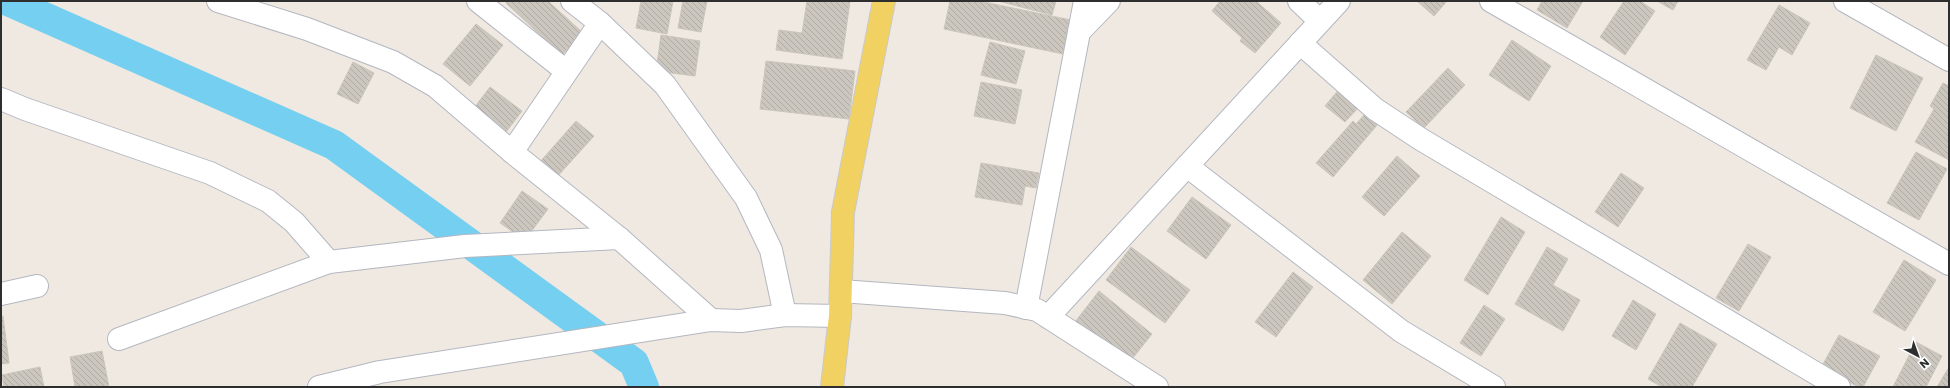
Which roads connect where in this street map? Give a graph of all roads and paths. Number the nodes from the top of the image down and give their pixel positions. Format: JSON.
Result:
{"nodes":[{"id":1,"x":218,"y":1,"type":"edge"},
{"id":2,"x":478,"y":1,"type":"edge"},
{"id":3,"x":572,"y":1,"type":"edge"},
{"id":4,"x":884,"y":1,"type":"edge"},
{"id":5,"x":1085,"y":1,"type":"edge"},
{"id":6,"x":1109,"y":1,"type":"edge"},
{"id":7,"x":1299,"y":1,"type":"edge"},
{"id":8,"x":1339,"y":1,"type":"edge"},
{"id":9,"x":1491,"y":1,"type":"edge"},
{"id":10,"x":1845,"y":1,"type":"edge"},
{"id":11,"x":1320,"y":21,"type":"junction"},
{"id":12,"x":600,"y":23,"type":"junction"},
{"id":13,"x":1079,"y":32,"type":"junction"},
{"id":14,"x":1300,"y":43,"type":"junction"},
{"id":15,"x":1949,"y":60,"type":"edge"},
{"id":16,"x":566,"y":71,"type":"junction"},
{"id":17,"x":1,"y":99,"type":"edge"},
{"id":18,"x":512,"y":152,"type":"junction"},
{"id":19,"x":1187,"y":166,"type":"junction"},
{"id":20,"x":619,"y":238,"type":"junction"},
{"id":21,"x":329,"y":262,"type":"junction"},
{"id":22,"x":1949,"y":264,"type":"edge"},
{"id":23,"x":37,"y":286,"type":"dead end"},
{"id":24,"x":841,"y":291,"type":"junction"},
{"id":25,"x":1,"y":294,"type":"edge"},
{"id":26,"x":1026,"y":308,"type":"junction"},
{"id":27,"x":785,"y":315,"type":"junction"},
{"id":28,"x":840,"y":316,"type":"junction"},
{"id":29,"x":1048,"y":317,"type":"junction"},
{"id":30,"x":711,"y":320,"type":"junction"},
{"id":31,"x":118,"y":339,"type":"dead end"},
{"id":32,"x":319,"y":387,"type":"edge"},
{"id":33,"x":832,"y":387,"type":"edge"},
{"id":34,"x":1157,"y":387,"type":"edge"},
{"id":35,"x":1494,"y":387,"type":"edge"},
{"id":36,"x":1839,"y":387,"type":"edge"}],
"edges":[{"from":1,"to":18,"type":"street"},
{"from":2,"to":16,"type":"street"},
{"from":3,"to":12,"type":"street"},
{"from":4,"to":24,"type":"main road"},
{"from":5,"to":13,"type":"street"},
{"from":6,"to":13,"type":"street"},
{"from":7,"to":11,"type":"street"},
{"from":8,"to":11,"type":"street"},
{"from":9,"to":22,"type":"street"},
{"from":10,"to":15,"type":"street"},
{"from":11,"to":14,"type":"street"},
{"from":12,"to":16,"type":"street"},
{"from":12,"to":27,"type":"street"},
{"from":13,"to":26,"type":"street"},
{"from":14,"to":19,"type":"street"},
{"from":14,"to":36,"type":"street"},
{"from":16,"to":18,"type":"street"},
{"from":17,"to":21,"type":"street"},
{"from":18,"to":20,"type":"street"},
{"from":19,"to":29,"type":"street"},
{"from":19,"to":35,"type":"street"},
{"from":20,"to":21,"type":"street"},
{"from":20,"to":30,"type":"street"},
{"from":21,"to":31,"type":"street"},
{"from":23,"to":25,"type":"street"},
{"from":24,"to":26,"type":"street"},
{"from":24,"to":28,"type":"main road"},
{"from":26,"to":29,"type":"street"},
{"from":27,"to":28,"type":"street"},
{"from":27,"to":30,"type":"street"},
{"from":28,"to":33,"type":"main road"},
{"from":29,"to":34,"type":"street"},
{"from":30,"to":32,"type":"street"}]}
